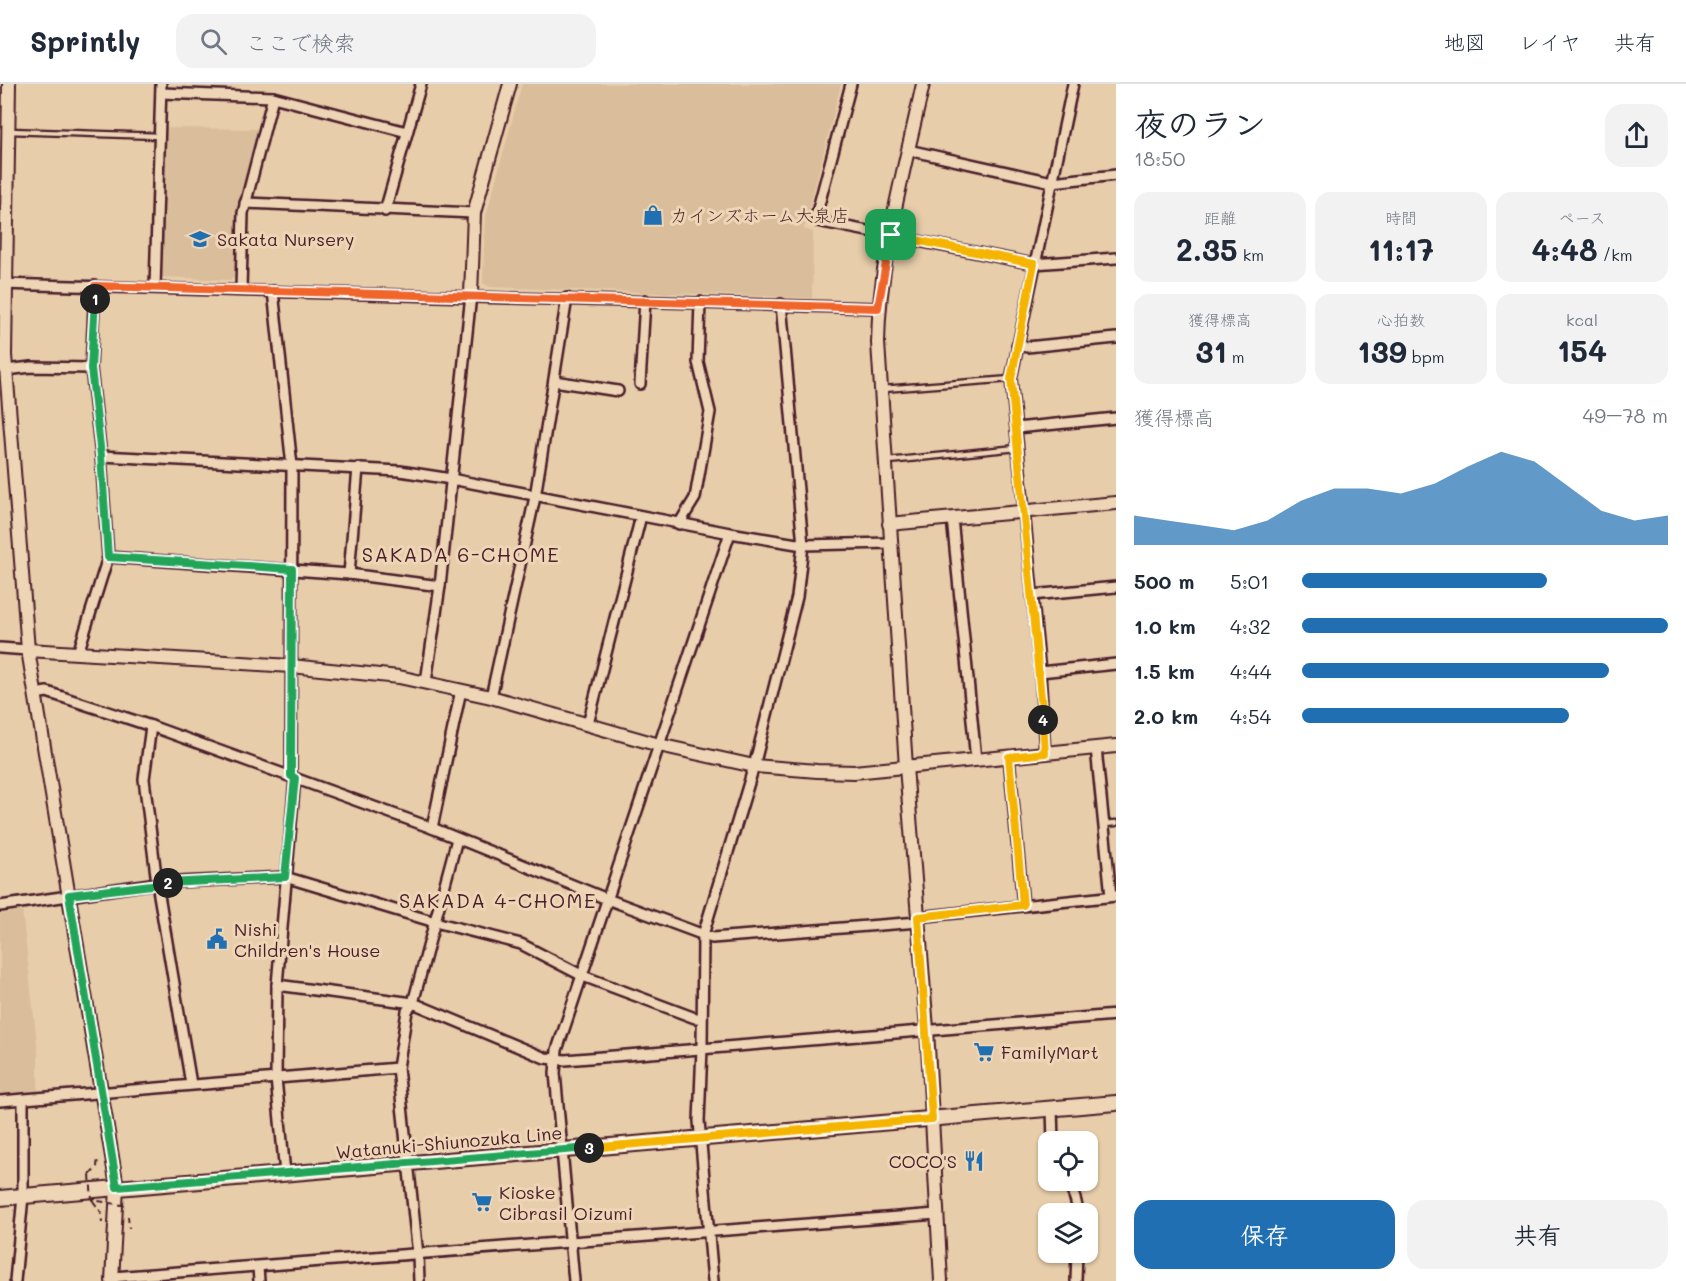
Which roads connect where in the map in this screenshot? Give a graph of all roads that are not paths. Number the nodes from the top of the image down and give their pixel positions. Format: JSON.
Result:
{"nodes":[{"id":1,"x":9,"y":84,"type":"edge"},
{"id":2,"x":421,"y":84,"type":"edge"},
{"id":3,"x":510,"y":84,"type":"edge"},
{"id":4,"x":850,"y":84,"type":"edge"},
{"id":5,"x":923,"y":84,"type":"edge"},
{"id":6,"x":1073,"y":84,"type":"edge"},
{"id":7,"x":161,"y":89,"type":"edge"},
{"id":8,"x":273,"y":97,"type":"junction"},
{"id":9,"x":4,"y":131,"type":"edge"},
{"id":10,"x":407,"y":132,"type":"junction"},
{"id":11,"x":159,"y":136,"type":"junction"},
{"id":12,"x":908,"y":150,"type":"junction"},
{"id":13,"x":1116,"y":175,"type":"edge"},
{"id":14,"x":1052,"y":182,"type":"junction"},
{"id":15,"x":245,"y":204,"type":"junction"},
{"id":16,"x":385,"y":211,"type":"junction"},
{"id":17,"x":474,"y":213,"type":"junction"},
{"id":18,"x":891,"y":235,"type":"junction"},
{"id":19,"x":1116,"y":258,"type":"edge"},
{"id":20,"x":1034,"y":264,"type":"junction"},
{"id":21,"x":3,"y":284,"type":"edge"},
{"id":22,"x":95,"y":286,"type":"junction"},
{"id":23,"x":155,"y":288,"type":"junction"},
{"id":24,"x":241,"y":290,"type":"junction"},
{"id":25,"x":273,"y":291,"type":"junction"},
{"id":26,"x":471,"y":296,"type":"junction"},
{"id":27,"x":567,"y":298,"type":"junction"},
{"id":28,"x":645,"y":300,"type":"junction"},
{"id":29,"x":700,"y":302,"type":"junction"},
{"id":30,"x":781,"y":304,"type":"junction"},
{"id":31,"x":878,"y":308,"type":"junction"},
{"id":32,"x":1116,"y":338,"type":"edge"},
{"id":33,"x":1017,"y":345,"type":"junction"},
{"id":34,"x":3,"y":356,"type":"edge"},
{"id":35,"x":91,"y":368,"type":"junction"},
{"id":36,"x":6,"y":370,"type":"junction"},
{"id":37,"x":1011,"y":379,"type":"junction"},
{"id":38,"x":554,"y":381,"type":"junction"},
{"id":39,"x":640,"y":384,"type":"dead end"},
{"id":40,"x":880,"y":390,"type":"junction"},
{"id":41,"x":618,"y":391,"type":"dead end"},
{"id":42,"x":1116,"y":418,"type":"edge"},
{"id":43,"x":1016,"y":428,"type":"junction"},
{"id":44,"x":1017,"y":448,"type":"junction"},
{"id":45,"x":101,"y":456,"type":"junction"},
{"id":46,"x":886,"y":461,"type":"junction"},
{"id":47,"x":292,"y":466,"type":"junction"},
{"id":48,"x":358,"y":468,"type":"junction"},
{"id":49,"x":451,"y":478,"type":"junction"},
{"id":50,"x":535,"y":496,"type":"junction"},
{"id":51,"x":1116,"y":503,"type":"edge"},
{"id":52,"x":1024,"y":512,"type":"junction"},
{"id":53,"x":641,"y":516,"type":"junction"},
{"id":54,"x":952,"y":518,"type":"junction"},
{"id":55,"x":679,"y":524,"type":"junction"},
{"id":56,"x":890,"y":524,"type":"junction"},
{"id":57,"x":730,"y":533,"type":"junction"},
{"id":58,"x":891,"y":543,"type":"junction"},
{"id":59,"x":803,"y":545,"type":"junction"},
{"id":60,"x":108,"y":557,"type":"junction"},
{"id":61,"x":292,"y":569,"type":"junction"},
{"id":62,"x":349,"y":574,"type":"junction"},
{"id":63,"x":440,"y":586,"type":"junction"},
{"id":64,"x":1116,"y":587,"type":"edge"},
{"id":65,"x":1032,"y":595,"type":"junction"},
{"id":66,"x":0,"y":648,"type":"edge"},
{"id":67,"x":28,"y":650,"type":"junction"},
{"id":68,"x":78,"y":653,"type":"junction"},
{"id":69,"x":1116,"y":664,"type":"edge"},
{"id":70,"x":291,"y":666,"type":"junction"},
{"id":71,"x":1040,"y":672,"type":"junction"},
{"id":72,"x":426,"y":682,"type":"junction"},
{"id":73,"x":461,"y":690,"type":"junction"},
{"id":74,"x":35,"y":694,"type":"junction"},
{"id":75,"x":491,"y":697,"type":"junction"},
{"id":76,"x":588,"y":724,"type":"junction"},
{"id":77,"x":151,"y":726,"type":"junction"},
{"id":78,"x":659,"y":745,"type":"junction"},
{"id":79,"x":1116,"y":746,"type":"edge"},
{"id":80,"x":1096,"y":748,"type":"junction"},
{"id":81,"x":1045,"y":753,"type":"junction"},
{"id":82,"x":1009,"y":757,"type":"junction"},
{"id":83,"x":976,"y":760,"type":"junction"},
{"id":84,"x":754,"y":766,"type":"junction"},
{"id":85,"x":906,"y":767,"type":"junction"},
{"id":86,"x":293,"y":777,"type":"junction"},
{"id":87,"x":1116,"y":823,"type":"edge"},
{"id":88,"x":1104,"y":824,"type":"junction"},
{"id":89,"x":432,"y":828,"type":"junction"},
{"id":90,"x":457,"y":839,"type":"junction"},
{"id":91,"x":285,"y":877,"type":"junction"},
{"id":92,"x":157,"y":883,"type":"junction"},
{"id":93,"x":69,"y":895,"type":"junction"},
{"id":94,"x":1114,"y":896,"type":"edge"},
{"id":95,"x":607,"y":899,"type":"junction"},
{"id":96,"x":1023,"y":905,"type":"junction"},
{"id":97,"x":0,"y":906,"type":"edge"},
{"id":98,"x":918,"y":919,"type":"junction"},
{"id":99,"x":435,"y":922,"type":"junction"},
{"id":100,"x":703,"y":935,"type":"junction"},
{"id":101,"x":583,"y":976,"type":"junction"},
{"id":102,"x":277,"y":985,"type":"junction"},
{"id":103,"x":414,"y":1003,"type":"junction"},
{"id":104,"x":1116,"y":1015,"type":"edge"},
{"id":105,"x":701,"y":1017,"type":"junction"},
{"id":106,"x":927,"y":1029,"type":"junction"},
{"id":107,"x":702,"y":1048,"type":"junction"},
{"id":108,"x":555,"y":1060,"type":"junction"},
{"id":109,"x":398,"y":1068,"type":"junction"},
{"id":110,"x":276,"y":1078,"type":"junction"},
{"id":111,"x":191,"y":1084,"type":"junction"},
{"id":112,"x":101,"y":1091,"type":"junction"},
{"id":113,"x":23,"y":1100,"type":"junction"},
{"id":114,"x":0,"y":1101,"type":"edge"},
{"id":115,"x":1116,"y":1103,"type":"edge"},
{"id":116,"x":1052,"y":1108,"type":"junction"},
{"id":117,"x":932,"y":1119,"type":"junction"},
{"id":118,"x":1053,"y":1131,"type":"edge"},
{"id":119,"x":700,"y":1139,"type":"junction"},
{"id":120,"x":561,"y":1150,"type":"junction"},
{"id":121,"x":407,"y":1163,"type":"junction"},
{"id":122,"x":285,"y":1174,"type":"junction"},
{"id":123,"x":117,"y":1187,"type":"junction"},
{"id":124,"x":23,"y":1196,"type":"junction"},
{"id":125,"x":0,"y":1198,"type":"edge"},
{"id":126,"x":937,"y":1214,"type":"junction"},
{"id":127,"x":709,"y":1230,"type":"junction"},
{"id":128,"x":572,"y":1242,"type":"junction"},
{"id":129,"x":418,"y":1255,"type":"junction"},
{"id":130,"x":1077,"y":1263,"type":"edge"},
{"id":131,"x":258,"y":1266,"type":"junction"},
{"id":132,"x":112,"y":1279,"type":"edge"},
{"id":133,"x":15,"y":1281,"type":"edge"},
{"id":134,"x":259,"y":1281,"type":"edge"},
{"id":135,"x":419,"y":1281,"type":"edge"},
{"id":136,"x":574,"y":1281,"type":"edge"},
{"id":137,"x":713,"y":1281,"type":"edge"},
{"id":138,"x":941,"y":1281,"type":"edge"},
{"id":139,"x":1076,"y":1281,"type":"edge"}],
"edges":[{"from":1,"to":9,"type":"street"},
{"from":2,"to":10,"type":"street"},
{"from":3,"to":17,"type":"street"},
{"from":4,"to":18,"type":"street"},
{"from":5,"to":12,"type":"street"},
{"from":6,"to":14,"type":"street"},
{"from":7,"to":8,"type":"street"},
{"from":7,"to":11,"type":"street"},
{"from":8,"to":10,"type":"street"},
{"from":8,"to":15,"type":"street"},
{"from":9,"to":11,"type":"lane"},
{"from":9,"to":21,"type":"street"},
{"from":10,"to":16,"type":"street"},
{"from":11,"to":23,"type":"street"},
{"from":12,"to":14,"type":"street"},
{"from":12,"to":18,"type":"street"},
{"from":13,"to":14,"type":"street"},
{"from":14,"to":20,"type":"street"},
{"from":15,"to":16,"type":"street"},
{"from":15,"to":24,"type":"street"},
{"from":16,"to":17,"type":"street"},
{"from":17,"to":26,"type":"street"},
{"from":18,"to":20,"type":"street"},
{"from":18,"to":31,"type":"street"},
{"from":19,"to":20,"type":"street"},
{"from":20,"to":33,"type":"street"},
{"from":21,"to":22,"type":"street"},
{"from":21,"to":34,"type":"street"},
{"from":22,"to":23,"type":"street"},
{"from":22,"to":35,"type":"street"},
{"from":23,"to":24,"type":"street"},
{"from":24,"to":25,"type":"street"},
{"from":25,"to":26,"type":"street"},
{"from":25,"to":47,"type":"street"},
{"from":26,"to":27,"type":"street"},
{"from":26,"to":49,"type":"street"},
{"from":27,"to":28,"type":"street"},
{"from":27,"to":38,"type":"street"},
{"from":28,"to":29,"type":"street"},
{"from":28,"to":39,"type":"street"},
{"from":29,"to":30,"type":"street"},
{"from":29,"to":55,"type":"street"},
{"from":30,"to":31,"type":"street"},
{"from":30,"to":59,"type":"street"},
{"from":31,"to":40,"type":"street"},
{"from":32,"to":33,"type":"street"},
{"from":33,"to":37,"type":"street"},
{"from":34,"to":36,"type":"street"},
{"from":35,"to":36,"type":"street"},
{"from":35,"to":45,"type":"street"},
{"from":36,"to":67,"type":"street"},
{"from":37,"to":40,"type":"lane"},
{"from":37,"to":43,"type":"street"},
{"from":38,"to":41,"type":"street"},
{"from":38,"to":50,"type":"street"},
{"from":40,"to":46,"type":"street"},
{"from":42,"to":43,"type":"street"},
{"from":43,"to":44,"type":"street"},
{"from":44,"to":46,"type":"lane"},
{"from":44,"to":52,"type":"street"},
{"from":45,"to":47,"type":"street"},
{"from":45,"to":60,"type":"street"},
{"from":46,"to":56,"type":"street"},
{"from":47,"to":48,"type":"street"},
{"from":47,"to":61,"type":"street"},
{"from":48,"to":49,"type":"street"},
{"from":48,"to":62,"type":"street"},
{"from":49,"to":50,"type":"street"},
{"from":49,"to":63,"type":"street"},
{"from":50,"to":53,"type":"street"},
{"from":50,"to":75,"type":"street"},
{"from":51,"to":52,"type":"street"},
{"from":52,"to":54,"type":"street"},
{"from":52,"to":65,"type":"street"},
{"from":53,"to":55,"type":"street"},
{"from":53,"to":76,"type":"street"},
{"from":54,"to":56,"type":"street"},
{"from":54,"to":83,"type":"street"},
{"from":55,"to":57,"type":"street"},
{"from":56,"to":58,"type":"street"},
{"from":57,"to":59,"type":"street"},
{"from":57,"to":78,"type":"street"},
{"from":58,"to":59,"type":"street"},
{"from":58,"to":85,"type":"street"},
{"from":59,"to":84,"type":"street"},
{"from":60,"to":61,"type":"street"},
{"from":60,"to":68,"type":"street"},
{"from":61,"to":62,"type":"street"},
{"from":61,"to":70,"type":"street"},
{"from":62,"to":63,"type":"street"},
{"from":63,"to":72,"type":"street"},
{"from":64,"to":65,"type":"street"},
{"from":65,"to":71,"type":"street"},
{"from":66,"to":67,"type":"street"},
{"from":67,"to":68,"type":"street"},
{"from":67,"to":74,"type":"street"},
{"from":68,"to":70,"type":"street"},
{"from":69,"to":71,"type":"street"},
{"from":70,"to":72,"type":"street"},
{"from":70,"to":86,"type":"street"},
{"from":71,"to":81,"type":"street"},
{"from":72,"to":73,"type":"street"},
{"from":73,"to":75,"type":"street"},
{"from":73,"to":89,"type":"street"},
{"from":74,"to":77,"type":"street"},
{"from":74,"to":93,"type":"street"},
{"from":75,"to":76,"type":"street"},
{"from":76,"to":78,"type":"street"},
{"from":77,"to":86,"type":"street"},
{"from":77,"to":92,"type":"street"},
{"from":78,"to":84,"type":"street"},
{"from":78,"to":95,"type":"street"},
{"from":79,"to":80,"type":"street"},
{"from":80,"to":81,"type":"street"},
{"from":80,"to":88,"type":"street"},
{"from":81,"to":82,"type":"street"},
{"from":82,"to":83,"type":"street"},
{"from":82,"to":96,"type":"street"},
{"from":83,"to":85,"type":"street"},
{"from":84,"to":85,"type":"street"},
{"from":84,"to":100,"type":"street"},
{"from":85,"to":98,"type":"street"},
{"from":86,"to":89,"type":"street"},
{"from":86,"to":91,"type":"street"},
{"from":87,"to":88,"type":"lane"},
{"from":88,"to":94,"type":"street"},
{"from":89,"to":90,"type":"street"},
{"from":90,"to":95,"type":"street"},
{"from":90,"to":99,"type":"street"},
{"from":91,"to":92,"type":"street"},
{"from":91,"to":99,"type":"street"},
{"from":91,"to":102,"type":"street"},
{"from":92,"to":93,"type":"street"},
{"from":92,"to":111,"type":"street"},
{"from":93,"to":97,"type":"street"},
{"from":93,"to":112,"type":"street"},
{"from":94,"to":96,"type":"street"},
{"from":95,"to":100,"type":"street"},
{"from":95,"to":101,"type":"street"},
{"from":96,"to":98,"type":"street"},
{"from":98,"to":100,"type":"street"},
{"from":98,"to":106,"type":"street"},
{"from":99,"to":101,"type":"street"},
{"from":99,"to":103,"type":"street"},
{"from":100,"to":105,"type":"street"},
{"from":101,"to":105,"type":"street"},
{"from":101,"to":108,"type":"street"},
{"from":102,"to":103,"type":"street"},
{"from":102,"to":110,"type":"street"},
{"from":103,"to":108,"type":"street"},
{"from":103,"to":109,"type":"street"},
{"from":104,"to":106,"type":"street"},
{"from":105,"to":107,"type":"street"},
{"from":106,"to":107,"type":"street"},
{"from":106,"to":117,"type":"street"},
{"from":107,"to":108,"type":"street"},
{"from":107,"to":119,"type":"street"},
{"from":108,"to":120,"type":"street"},
{"from":109,"to":110,"type":"street"},
{"from":109,"to":121,"type":"street"},
{"from":110,"to":111,"type":"street"},
{"from":110,"to":122,"type":"street"},
{"from":111,"to":112,"type":"street"},
{"from":112,"to":113,"type":"street"},
{"from":112,"to":123,"type":"street"},
{"from":113,"to":114,"type":"street"},
{"from":113,"to":124,"type":"street"},
{"from":115,"to":116,"type":"main road","name":"Watanuki-Shiunozuka Line"},
{"from":116,"to":117,"type":"main road","name":"Watanuki-Shiunozuka Line"},
{"from":116,"to":118,"type":"street"},
{"from":117,"to":119,"type":"main road","name":"Watanuki-Shiunozuka Line"},
{"from":117,"to":126,"type":"street"},
{"from":119,"to":120,"type":"main road","name":"Watanuki-Shiunozuka Line"},
{"from":119,"to":127,"type":"street"},
{"from":120,"to":121,"type":"main road","name":"Watanuki-Shiunozuka Line"},
{"from":120,"to":128,"type":"street"},
{"from":121,"to":122,"type":"main road","name":"Watanuki-Shiunozuka Line"},
{"from":121,"to":129,"type":"street"},
{"from":122,"to":123,"type":"main road","name":"Watanuki-Shiunozuka Line"},
{"from":123,"to":124,"type":"main road","name":"Watanuki-Shiunozuka Line"},
{"from":123,"to":132,"type":"street"},
{"from":124,"to":125,"type":"main road","name":"Watanuki-Shiunozuka Line"},
{"from":124,"to":133,"type":"street"},
{"from":126,"to":127,"type":"street"},
{"from":126,"to":138,"type":"street"},
{"from":127,"to":128,"type":"street"},
{"from":127,"to":137,"type":"street"},
{"from":128,"to":129,"type":"street"},
{"from":128,"to":136,"type":"street"},
{"from":129,"to":131,"type":"street"},
{"from":129,"to":135,"type":"street"},
{"from":130,"to":139,"type":"street"},
{"from":131,"to":132,"type":"street"},
{"from":131,"to":134,"type":"street"}]}
